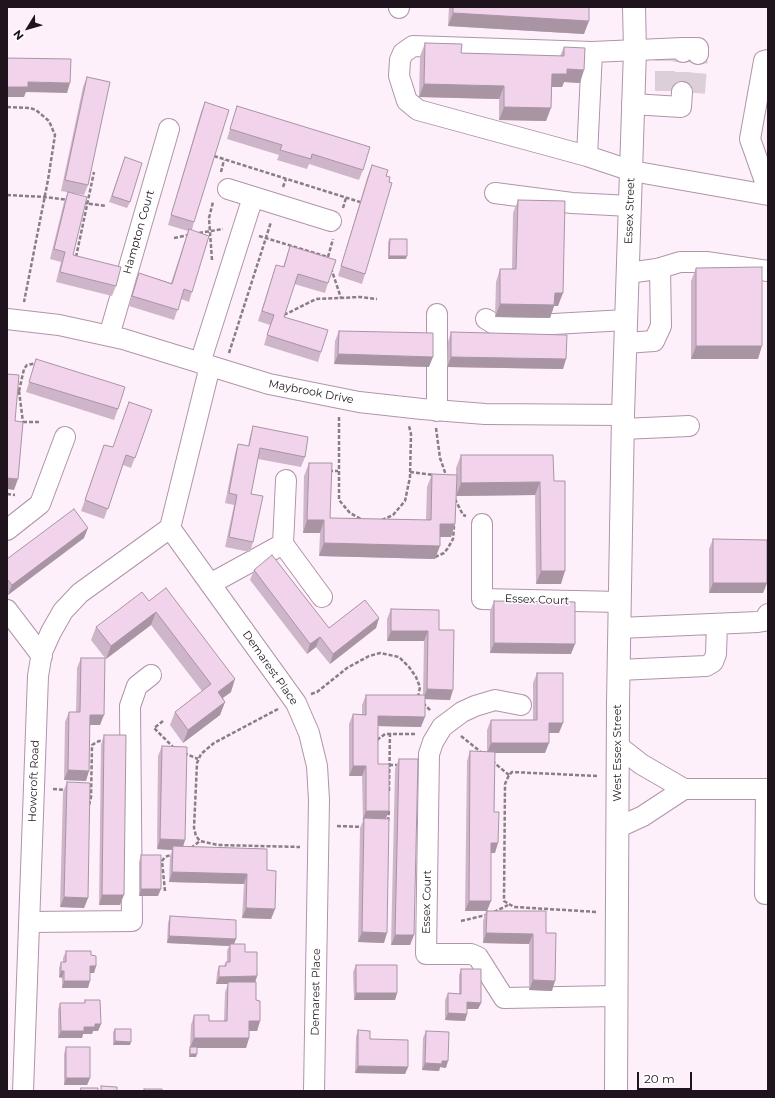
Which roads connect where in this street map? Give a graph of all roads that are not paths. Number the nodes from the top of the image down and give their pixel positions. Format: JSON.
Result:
{"nodes":[{"id":1,"x":634,"y":7,"type":"edge"},
{"id":2,"x":635,"y":50,"type":"junction"},
{"id":3,"x":679,"y":51,"type":"dead end"},
{"id":4,"x":592,"y":52,"type":"junction"},
{"id":5,"x":768,"y":60,"type":"edge"},
{"id":6,"x":678,"y":98,"type":"dead end"},
{"id":7,"x":632,"y":104,"type":"junction"},
{"id":8,"x":169,"y":129,"type":"dead end"},
{"id":9,"x":587,"y":156,"type":"junction"},
{"id":10,"x":632,"y":172,"type":"junction"},
{"id":11,"x":221,"y":187,"type":"road end"},
{"id":12,"x":768,"y":190,"type":"edge"},
{"id":13,"x":495,"y":193,"type":"dead end"},
{"id":14,"x":768,"y":195,"type":"edge"},
{"id":15,"x":253,"y":197,"type":"junction"},
{"id":16,"x":630,"y":206,"type":"junction"},
{"id":17,"x":336,"y":223,"type":"road end"},
{"id":18,"x":660,"y":268,"type":"junction"},
{"id":19,"x":768,"y":270,"type":"edge"},
{"id":20,"x":628,"y":273,"type":"junction"},
{"id":21,"x":438,"y":314,"type":"dead end"},
{"id":22,"x":486,"y":318,"type":"dead end"},
{"id":23,"x":14,"y":320,"type":"edge"},
{"id":24,"x":626,"y":320,"type":"junction"},
{"id":25,"x":109,"y":336,"type":"junction"},
{"id":26,"x":625,"y":343,"type":"junction"},
{"id":27,"x":211,"y":366,"type":"junction"},
{"id":28,"x":435,"y":410,"type":"junction"},
{"id":29,"x":623,"y":422,"type":"junction"},
{"id":30,"x":689,"y":426,"type":"dead end"},
{"id":31,"x":65,"y":437,"type":"dead end"},
{"id":32,"x":286,"y":480,"type":"dead end"},
{"id":33,"x":482,"y":524,"type":"road end"},
{"id":34,"x":170,"y":528,"type":"junction"},
{"id":35,"x":7,"y":530,"type":"edge"},
{"id":36,"x":283,"y":544,"type":"junction"},
{"id":37,"x":210,"y":584,"type":"junction"},
{"id":38,"x":322,"y":597,"type":"dead end"},
{"id":39,"x":620,"y":602,"type":"junction"},
{"id":40,"x":7,"y":610,"type":"edge"},
{"id":41,"x":768,"y":614,"type":"edge"},
{"id":42,"x":717,"y":624,"type":"junction"},
{"id":43,"x":619,"y":628,"type":"junction"},
{"id":44,"x":42,"y":656,"type":"junction"},
{"id":45,"x":619,"y":670,"type":"junction"},
{"id":46,"x":151,"y":675,"type":"dead end"},
{"id":47,"x":521,"y":705,"type":"dead end"},
{"id":48,"x":618,"y":746,"type":"junction"},
{"id":49,"x":684,"y":789,"type":"junction"},
{"id":50,"x":767,"y":789,"type":"edge"},
{"id":51,"x":617,"y":828,"type":"junction"},
{"id":52,"x":765,"y":894,"type":"dead end"},
{"id":53,"x":30,"y":922,"type":"junction"},
{"id":54,"x":616,"y":996,"type":"junction"},
{"id":55,"x":23,"y":1091,"type":"edge"},
{"id":56,"x":314,"y":1091,"type":"edge"},
{"id":57,"x":616,"y":1091,"type":"edge"}],
"edges":[{"from":1,"to":2,"type":"main road","name":"Essex Street"},
{"from":2,"to":3,"type":"street"},
{"from":2,"to":4,"type":"street"},
{"from":2,"to":7,"type":"main road","name":"Essex Street"},
{"from":4,"to":9,"type":"street"},
{"from":4,"to":9,"type":"street"},
{"from":5,"to":12,"type":"street"},
{"from":6,"to":7,"type":"street"},
{"from":7,"to":10,"type":"main road","name":"Essex Street"},
{"from":8,"to":25,"type":"street","name":"Hampton Court"},
{"from":9,"to":10,"type":"street"},
{"from":10,"to":14,"type":"street"},
{"from":10,"to":16,"type":"main road","name":"Essex Street"},
{"from":11,"to":15,"type":"street"},
{"from":13,"to":16,"type":"street"},
{"from":15,"to":17,"type":"street"},
{"from":15,"to":27,"type":"street"},
{"from":16,"to":20,"type":"main road","name":"Essex Street"},
{"from":18,"to":19,"type":"street"},
{"from":18,"to":20,"type":"street"},
{"from":18,"to":26,"type":"street"},
{"from":20,"to":24,"type":"main road","name":"Essex Street"},
{"from":21,"to":28,"type":"street"},
{"from":22,"to":24,"type":"street"},
{"from":23,"to":25,"type":"street","name":"Maybrook Drive"},
{"from":24,"to":26,"type":"main road","name":"Essex Street"},
{"from":25,"to":27,"type":"street","name":"Maybrook Drive"},
{"from":26,"to":29,"type":"main road","name":"Essex Street"},
{"from":27,"to":28,"type":"street","name":"Maybrook Drive"},
{"from":27,"to":34,"type":"street"},
{"from":28,"to":29,"type":"street","name":"Maybrook Drive"},
{"from":29,"to":30,"type":"street","name":"Maybrook Drive"},
{"from":29,"to":39,"type":"main road","name":"West Essex Street"},
{"from":31,"to":35,"type":"street"},
{"from":32,"to":36,"type":"street"},
{"from":33,"to":39,"type":"street","name":"Essex Court"},
{"from":34,"to":37,"type":"street","name":"Demarest Place"},
{"from":34,"to":44,"type":"street","name":"Howcroft Road"},
{"from":36,"to":37,"type":"street"},
{"from":36,"to":38,"type":"street"},
{"from":37,"to":56,"type":"street","name":"Demarest Place"},
{"from":39,"to":43,"type":"main road","name":"West Essex Street"},
{"from":40,"to":44,"type":"street"},
{"from":41,"to":42,"type":"street"},
{"from":42,"to":43,"type":"street"},
{"from":42,"to":45,"type":"street"},
{"from":43,"to":45,"type":"main road","name":"West Essex Street"},
{"from":44,"to":53,"type":"street","name":"Howcroft Road"},
{"from":45,"to":48,"type":"main road","name":"West Essex Street"},
{"from":46,"to":53,"type":"street"},
{"from":47,"to":54,"type":"street","name":"Essex Court"},
{"from":48,"to":49,"type":"street"},
{"from":48,"to":51,"type":"main road","name":"West Essex Street"},
{"from":49,"to":50,"type":"street"},
{"from":49,"to":51,"type":"street"},
{"from":50,"to":52,"type":"street"},
{"from":51,"to":54,"type":"main road","name":"West Essex Street"},
{"from":53,"to":55,"type":"street","name":"Howcroft Road"},
{"from":54,"to":57,"type":"main road","name":"West Essex Street"}]}
